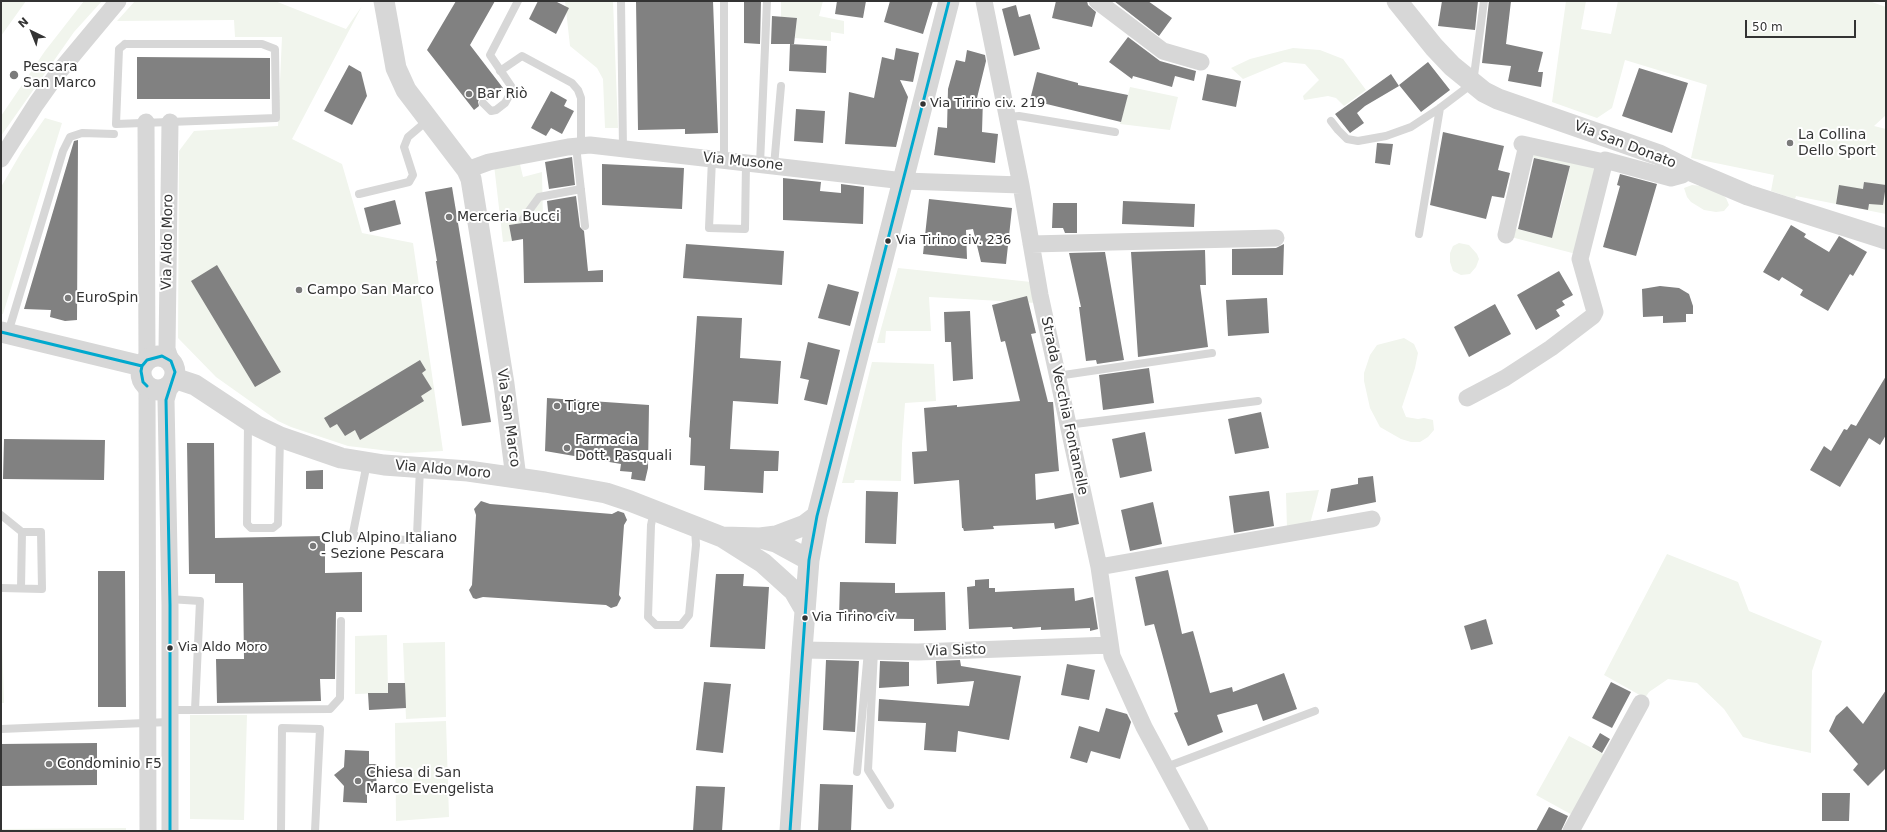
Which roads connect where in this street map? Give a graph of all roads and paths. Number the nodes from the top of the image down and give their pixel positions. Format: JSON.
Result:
{"nodes":[{"id":1,"x":118,"y":1,"type":"edge"},
{"id":2,"x":384,"y":1,"type":"edge"},
{"id":3,"x":518,"y":1,"type":"edge"},
{"id":4,"x":621,"y":1,"type":"edge"},
{"id":5,"x":724,"y":1,"type":"edge"},
{"id":6,"x":767,"y":1,"type":"edge"},
{"id":7,"x":950,"y":1,"type":"edge"},
{"id":8,"x":984,"y":1,"type":"edge"},
{"id":9,"x":1097,"y":1,"type":"edge"},
{"id":10,"x":1397,"y":1,"type":"edge"},
{"id":11,"x":1484,"y":1,"type":"edge"},
{"id":12,"x":1201,"y":62,"type":"dead end"},
{"id":13,"x":500,"y":71,"type":"junction"},
{"id":14,"x":1473,"y":83,"type":"junction"},
{"id":15,"x":781,"y":86,"type":"dead end"},
{"id":16,"x":483,"y":104,"type":"dead end"},
{"id":17,"x":1440,"y":108,"type":"junction"},
{"id":18,"x":1008,"y":117,"type":"junction"},
{"id":19,"x":428,"y":119,"type":"junction"},
{"id":20,"x":1331,"y":121,"type":"dead end"},
{"id":21,"x":146,"y":122,"type":"junction"},
{"id":22,"x":170,"y":122,"type":"junction"},
{"id":23,"x":1115,"y":132,"type":"dead end"},
{"id":24,"x":114,"y":134,"type":"dead end"},
{"id":25,"x":579,"y":146,"type":"junction"},
{"id":26,"x":623,"y":149,"type":"junction"},
{"id":27,"x":1,"y":159,"type":"edge"},
{"id":28,"x":718,"y":160,"type":"junction"},
{"id":29,"x":1604,"y":162,"type":"junction"},
{"id":30,"x":760,"y":164,"type":"junction"},
{"id":31,"x":467,"y":170,"type":"junction"},
{"id":32,"x":1689,"y":170,"type":"junction"},
{"id":33,"x":904,"y":181,"type":"junction"},
{"id":34,"x":1021,"y":185,"type":"junction"},
{"id":35,"x":581,"y":189,"type":"junction"},
{"id":36,"x":359,"y":194,"type":"dead end"},
{"id":37,"x":523,"y":220,"type":"dead end"},
{"id":38,"x":585,"y":226,"type":"dead end"},
{"id":39,"x":1419,"y":234,"type":"dead end"},
{"id":40,"x":1506,"y":236,"type":"dead end"},
{"id":41,"x":1276,"y":238,"type":"dead end"},
{"id":42,"x":1886,"y":239,"type":"edge"},
{"id":43,"x":1031,"y":244,"type":"junction"},
{"id":44,"x":4,"y":332,"type":"edge"},
{"id":45,"x":1212,"y":353,"type":"dead end"},
{"id":46,"x":145,"y":363,"type":"junction"},
{"id":47,"x":172,"y":375,"type":"junction"},
{"id":48,"x":1057,"y":376,"type":"junction"},
{"id":49,"x":147,"y":386,"type":"junction"},
{"id":50,"x":1467,"y":398,"type":"dead end"},
{"id":51,"x":1258,"y":401,"type":"dead end"},
{"id":52,"x":248,"y":420,"type":"junction"},
{"id":53,"x":1067,"y":425,"type":"junction"},
{"id":54,"x":280,"y":437,"type":"junction"},
{"id":55,"x":367,"y":463,"type":"junction"},
{"id":56,"x":420,"y":468,"type":"junction"},
{"id":57,"x":516,"y":478,"type":"junction"},
{"id":58,"x":654,"y":510,"type":"junction"},
{"id":59,"x":1,"y":516,"type":"edge"},
{"id":60,"x":817,"y":516,"type":"junction"},
{"id":61,"x":1372,"y":519,"type":"dead end"},
{"id":62,"x":695,"y":528,"type":"junction"},
{"id":63,"x":22,"y":532,"type":"junction"},
{"id":64,"x":722,"y":537,"type":"junction"},
{"id":65,"x":760,"y":538,"type":"junction"},
{"id":66,"x":809,"y":560,"type":"junction"},
{"id":67,"x":763,"y":563,"type":"junction"},
{"id":68,"x":1099,"y":567,"type":"junction"},
{"id":69,"x":1,"y":588,"type":"edge"},
{"id":70,"x":21,"y":588,"type":"junction"},
{"id":71,"x":169,"y":599,"type":"junction"},
{"id":72,"x":805,"y":610,"type":"junction"},
{"id":73,"x":341,"y":621,"type":"dead end"},
{"id":74,"x":1110,"y":646,"type":"junction"},
{"id":75,"x":802,"y":650,"type":"junction"},
{"id":76,"x":871,"y":651,"type":"junction"},
{"id":77,"x":1642,"y":703,"type":"dead end"},
{"id":78,"x":195,"y":710,"type":"junction"},
{"id":79,"x":1315,"y":711,"type":"dead end"},
{"id":80,"x":169,"y":716,"type":"junction"},
{"id":81,"x":147,"y":723,"type":"junction"},
{"id":82,"x":1,"y":729,"type":"edge"},
{"id":83,"x":1166,"y":767,"type":"junction"},
{"id":84,"x":857,"y":772,"type":"dead end"},
{"id":85,"x":890,"y":805,"type":"dead end"},
{"id":86,"x":148,"y":831,"type":"edge"},
{"id":87,"x":170,"y":831,"type":"edge"},
{"id":88,"x":280,"y":831,"type":"edge"},
{"id":89,"x":315,"y":831,"type":"edge"},
{"id":90,"x":790,"y":831,"type":"edge"},
{"id":91,"x":1200,"y":831,"type":"edge"},
{"id":92,"x":1571,"y":831,"type":"edge"}],
"edges":[{"from":1,"to":27,"type":"street"},
{"from":2,"to":19,"type":"street","name":"Via San Marco"},
{"from":3,"to":13,"type":"lane"},
{"from":4,"to":26,"type":"lane"},
{"from":5,"to":28,"type":"lane"},
{"from":6,"to":30,"type":"lane"},
{"from":7,"to":33,"type":"street"},
{"from":8,"to":18,"type":"street","name":"Strada Vecchia Fontanelle"},
{"from":9,"to":12,"type":"street"},
{"from":10,"to":14,"type":"street","name":"Via San Donato"},
{"from":11,"to":14,"type":"lane"},
{"from":13,"to":16,"type":"lane"},
{"from":13,"to":25,"type":"lane"},
{"from":14,"to":17,"type":"lane"},
{"from":14,"to":32,"type":"street","name":"Via San Donato"},
{"from":15,"to":30,"type":"lane"},
{"from":17,"to":20,"type":"lane"},
{"from":17,"to":39,"type":"lane"},
{"from":18,"to":23,"type":"lane"},
{"from":18,"to":34,"type":"street","name":"Strada Vecchia Fontanelle"},
{"from":19,"to":31,"type":"street","name":"Via San Marco"},
{"from":19,"to":36,"type":"lane"},
{"from":21,"to":22,"type":"lane"},
{"from":21,"to":22,"type":"lane"},
{"from":21,"to":46,"type":"street","name":"Via Aldo Moro"},
{"from":22,"to":47,"type":"street","name":"Via Aldo Moro"},
{"from":24,"to":44,"type":"lane"},
{"from":25,"to":26,"type":"street","name":"Via Musone"},
{"from":25,"to":31,"type":"street","name":"Via Musone"},
{"from":25,"to":35,"type":"lane"},
{"from":26,"to":28,"type":"street","name":"Via Musone"},
{"from":28,"to":30,"type":"street","name":"Via Musone"},
{"from":28,"to":30,"type":"lane"},
{"from":29,"to":32,"type":"street"},
{"from":29,"to":40,"type":"street"},
{"from":29,"to":50,"type":"street"},
{"from":30,"to":33,"type":"street","name":"Via Musone"},
{"from":31,"to":57,"type":"street","name":"Via San Marco"},
{"from":32,"to":42,"type":"street","name":"Via San Donato"},
{"from":33,"to":34,"type":"street","name":"Via Musone"},
{"from":33,"to":60,"type":"street"},
{"from":34,"to":43,"type":"street","name":"Strada Vecchia Fontanelle"},
{"from":35,"to":37,"type":"lane"},
{"from":35,"to":38,"type":"lane"},
{"from":41,"to":43,"type":"street"},
{"from":43,"to":48,"type":"street","name":"Strada Vecchia Fontanelle"},
{"from":44,"to":46,"type":"street"},
{"from":45,"to":48,"type":"lane"},
{"from":46,"to":47,"type":"street"},
{"from":46,"to":49,"type":"street"},
{"from":47,"to":49,"type":"street"},
{"from":47,"to":52,"type":"street","name":"Via Aldo Moro"},
{"from":47,"to":71,"type":"street","name":"Via Aldo Moro"},
{"from":48,"to":53,"type":"street","name":"Strada Vecchia Fontanelle"},
{"from":49,"to":81,"type":"street"},
{"from":51,"to":53,"type":"lane"},
{"from":52,"to":54,"type":"street","name":"Via Aldo Moro"},
{"from":52,"to":54,"type":"lane"},
{"from":53,"to":68,"type":"street","name":"Strada Vecchia Fontanelle"},
{"from":54,"to":55,"type":"street","name":"Via Aldo Moro"},
{"from":55,"to":56,"type":"street","name":"Via Aldo Moro"},
{"from":55,"to":56,"type":"lane"},
{"from":56,"to":57,"type":"street","name":"Via Aldo Moro"},
{"from":57,"to":58,"type":"street","name":"Via San Marco"},
{"from":58,"to":62,"type":"street","name":"Via San Marco"},
{"from":58,"to":62,"type":"lane"},
{"from":59,"to":63,"type":"lane"},
{"from":60,"to":65,"type":"street","name":"Via San Marco"},
{"from":60,"to":66,"type":"street"},
{"from":61,"to":68,"type":"street"},
{"from":62,"to":64,"type":"street","name":"Via San Marco"},
{"from":63,"to":70,"type":"lane"},
{"from":63,"to":70,"type":"lane"},
{"from":64,"to":65,"type":"street","name":"Via San Marco"},
{"from":64,"to":67,"type":"street","name":"Via San Marco"},
{"from":65,"to":66,"type":"street","name":"Via San Marco"},
{"from":66,"to":67,"type":"street","name":"Via San Marco"},
{"from":66,"to":72,"type":"street"},
{"from":67,"to":72,"type":"street","name":"Via San Marco"},
{"from":68,"to":74,"type":"street","name":"Strada Vecchia Fontanelle"},
{"from":69,"to":70,"type":"lane"},
{"from":71,"to":78,"type":"lane"},
{"from":71,"to":80,"type":"street","name":"Via Aldo Moro"},
{"from":72,"to":75,"type":"street"},
{"from":73,"to":78,"type":"lane"},
{"from":74,"to":76,"type":"street","name":"Via Sisto"},
{"from":74,"to":83,"type":"street","name":"Strada Vecchia Fontanelle"},
{"from":75,"to":76,"type":"street","name":"Via Sisto"},
{"from":75,"to":90,"type":"street"},
{"from":76,"to":84,"type":"lane"},
{"from":76,"to":85,"type":"lane"},
{"from":77,"to":92,"type":"street"},
{"from":78,"to":80,"type":"lane"},
{"from":79,"to":83,"type":"lane"},
{"from":80,"to":81,"type":"lane"},
{"from":80,"to":87,"type":"street","name":"Via Aldo Moro"},
{"from":81,"to":82,"type":"lane"},
{"from":81,"to":86,"type":"street"},
{"from":83,"to":91,"type":"street","name":"Strada Vecchia Fontanelle"},
{"from":88,"to":89,"type":"lane"}]}
